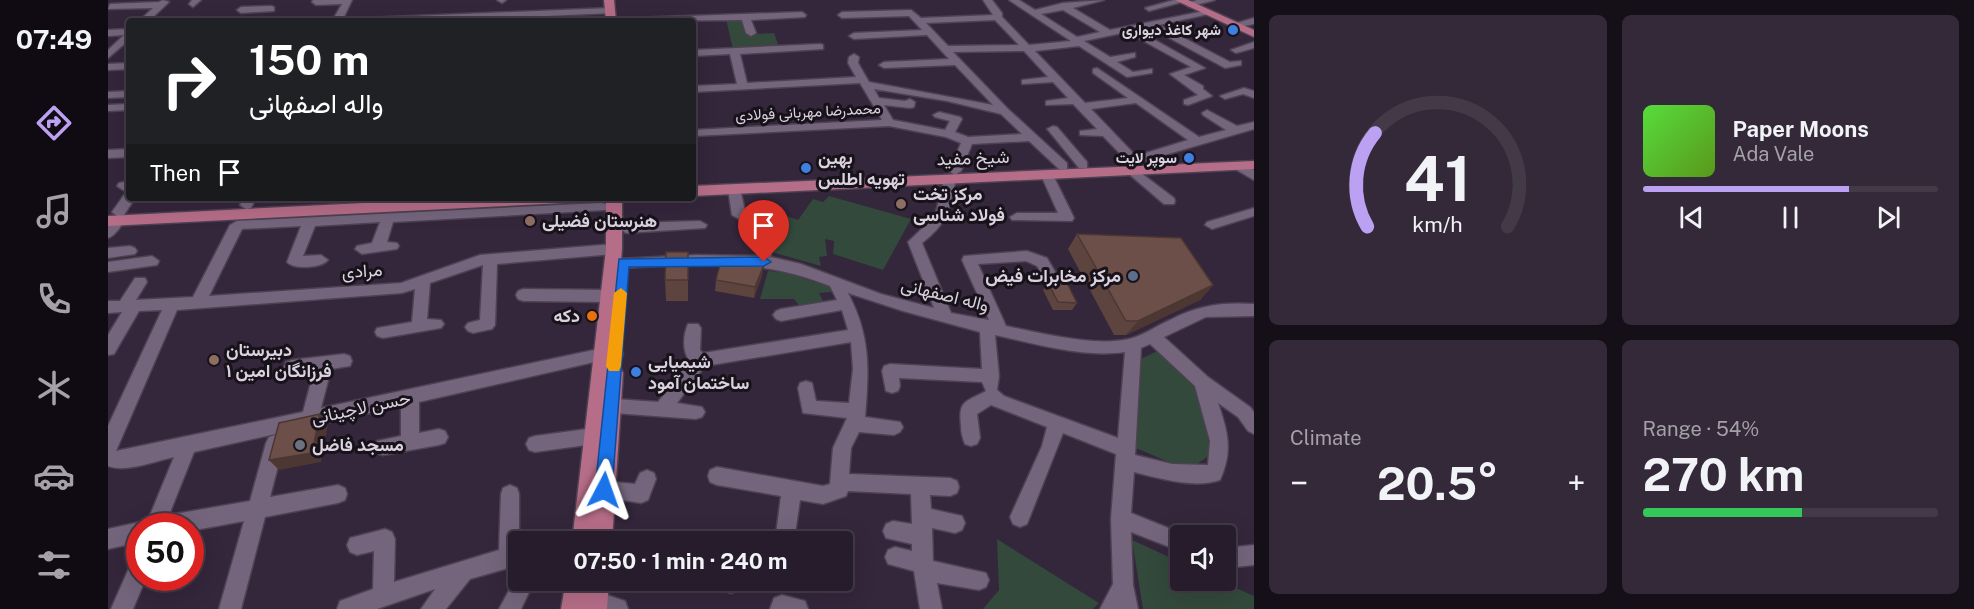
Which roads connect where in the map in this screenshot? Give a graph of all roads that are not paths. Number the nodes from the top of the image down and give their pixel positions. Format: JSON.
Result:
{"nodes":[{"id":1,"x":250,"y":0,"type":"edge"},
{"id":2,"x":347,"y":0,"type":"edge"},
{"id":3,"x":987,"y":0,"type":"edge"},
{"id":4,"x":1013,"y":0,"type":"edge"},
{"id":5,"x":1053,"y":0,"type":"edge"},
{"id":6,"x":1100,"y":0,"type":"edge"},
{"id":7,"x":1211,"y":0,"type":"edge"},
{"id":8,"x":316,"y":2,"type":"dead end"},
{"id":9,"x":1184,"y":2,"type":"edge"},
{"id":10,"x":164,"y":3,"type":"edge"},
{"id":11,"x":110,"y":7,"type":"dead end"},
{"id":12,"x":1065,"y":7,"type":"junction"},
{"id":13,"x":1149,"y":8,"type":"dead end"},
{"id":14,"x":271,"y":9,"type":"dead end"},
{"id":15,"x":241,"y":10,"type":"junction"},
{"id":16,"x":610,"y":11,"type":"edge"},
{"id":17,"x":1206,"y":12,"type":"junction"},
{"id":18,"x":1033,"y":13,"type":"junction"},
{"id":19,"x":802,"y":15,"type":"dead end"},
{"id":20,"x":842,"y":15,"type":"dead end"},
{"id":21,"x":746,"y":17,"type":"junction"},
{"id":22,"x":998,"y":17,"type":"junction"},
{"id":23,"x":147,"y":18,"type":"edge"},
{"id":24,"x":234,"y":18,"type":"edge"},
{"id":25,"x":338,"y":18,"type":"edge"},
{"id":26,"x":440,"y":18,"type":"edge"},
{"id":27,"x":696,"y":19,"type":"edge"},
{"id":28,"x":1168,"y":20,"type":"junction"},
{"id":29,"x":920,"y":21,"type":"junction"},
{"id":30,"x":1254,"y":21,"type":"edge"},
{"id":31,"x":1150,"y":24,"type":"junction"},
{"id":32,"x":1235,"y":26,"type":"junction"},
{"id":33,"x":1129,"y":29,"type":"junction"},
{"id":34,"x":1185,"y":29,"type":"dead end"},
{"id":35,"x":930,"y":32,"type":"junction"},
{"id":36,"x":108,"y":33,"type":"edge"},
{"id":37,"x":750,"y":33,"type":"dead end"},
{"id":38,"x":1110,"y":33,"type":"junction"},
{"id":39,"x":126,"y":34,"type":"edge"},
{"id":40,"x":1254,"y":34,"type":"edge"},
{"id":41,"x":1098,"y":35,"type":"junction"},
{"id":42,"x":855,"y":36,"type":"dead end"},
{"id":43,"x":126,"y":37,"type":"edge"},
{"id":44,"x":1077,"y":41,"type":"junction"},
{"id":45,"x":1114,"y":44,"type":"dead end"},
{"id":46,"x":820,"y":47,"type":"dead end"},
{"id":47,"x":1025,"y":47,"type":"junction"},
{"id":48,"x":1252,"y":47,"type":"edge"},
{"id":49,"x":945,"y":49,"type":"junction"},
{"id":50,"x":1236,"y":50,"type":"dead end"},
{"id":51,"x":126,"y":51,"type":"edge"},
{"id":52,"x":734,"y":51,"type":"junction"},
{"id":53,"x":110,"y":53,"type":"edge"},
{"id":54,"x":696,"y":53,"type":"edge"},
{"id":55,"x":1176,"y":54,"type":"junction"},
{"id":56,"x":1098,"y":55,"type":"junction"},
{"id":57,"x":1132,"y":55,"type":"dead end"},
{"id":58,"x":854,"y":57,"type":"dead end"},
{"id":59,"x":1080,"y":57,"type":"dead end"},
{"id":60,"x":1157,"y":59,"type":"dead end"},
{"id":61,"x":1108,"y":61,"type":"junction"},
{"id":62,"x":956,"y":62,"type":"junction"},
{"id":63,"x":1237,"y":63,"type":"dead end"},
{"id":64,"x":884,"y":65,"type":"dead end"},
{"id":65,"x":126,"y":66,"type":"edge"},
{"id":66,"x":108,"y":67,"type":"edge"},
{"id":67,"x":1097,"y":71,"type":"dead end"},
{"id":68,"x":1148,"y":71,"type":"dead end"},
{"id":69,"x":1056,"y":79,"type":"junction"},
{"id":70,"x":864,"y":82,"type":"junction"},
{"id":71,"x":1026,"y":82,"type":"dead end"},
{"id":72,"x":743,"y":87,"type":"junction"},
{"id":73,"x":696,"y":89,"type":"edge"},
{"id":74,"x":126,"y":94,"type":"edge"},
{"id":75,"x":108,"y":95,"type":"edge"},
{"id":76,"x":1254,"y":95,"type":"edge"},
{"id":77,"x":1225,"y":96,"type":"dead end"},
{"id":78,"x":1136,"y":100,"type":"junction"},
{"id":79,"x":876,"y":101,"type":"junction"},
{"id":80,"x":910,"y":102,"type":"dead end"},
{"id":81,"x":1188,"y":102,"type":"dead end"},
{"id":82,"x":1050,"y":103,"type":"dead end"},
{"id":83,"x":1079,"y":104,"type":"junction"},
{"id":84,"x":126,"y":107,"type":"edge"},
{"id":85,"x":108,"y":108,"type":"edge"},
{"id":86,"x":1175,"y":110,"type":"dead end"},
{"id":87,"x":1004,"y":111,"type":"junction"},
{"id":88,"x":1207,"y":113,"type":"dead end"},
{"id":89,"x":1157,"y":114,"type":"junction"},
{"id":90,"x":939,"y":115,"type":"dead end"},
{"id":91,"x":889,"y":123,"type":"junction"},
{"id":92,"x":1254,"y":125,"type":"edge"},
{"id":93,"x":1053,"y":129,"type":"dead end"},
{"id":94,"x":1236,"y":131,"type":"junction"},
{"id":95,"x":1106,"y":132,"type":"junction"},
{"id":96,"x":696,"y":133,"type":"edge"},
{"id":97,"x":949,"y":134,"type":"junction"},
{"id":98,"x":1084,"y":134,"type":"dead end"},
{"id":99,"x":1030,"y":137,"type":"junction"},
{"id":100,"x":967,"y":141,"type":"junction"},
{"id":101,"x":1198,"y":142,"type":"junction"},
{"id":102,"x":126,"y":153,"type":"edge"},
{"id":103,"x":108,"y":154,"type":"edge"},
{"id":104,"x":1254,"y":157,"type":"edge"},
{"id":105,"x":1083,"y":165,"type":"junction"},
{"id":106,"x":1063,"y":166,"type":"junction"},
{"id":107,"x":1246,"y":166,"type":"edge"},
{"id":108,"x":1134,"y":167,"type":"junction"},
{"id":109,"x":953,"y":175,"type":"junction"},
{"id":110,"x":1047,"y":175,"type":"junction"},
{"id":111,"x":1254,"y":176,"type":"edge"},
{"id":112,"x":696,"y":182,"type":"edge"},
{"id":113,"x":763,"y":183,"type":"junction"},
{"id":114,"x":734,"y":189,"type":"junction"},
{"id":115,"x":696,"y":191,"type":"edge"},
{"id":116,"x":127,"y":201,"type":"edge"},
{"id":117,"x":339,"y":201,"type":"edge"},
{"id":118,"x":529,"y":201,"type":"edge"},
{"id":119,"x":626,"y":201,"type":"edge"},
{"id":120,"x":1169,"y":201,"type":"dead end"},
{"id":121,"x":608,"y":203,"type":"edge"},
{"id":122,"x":274,"y":207,"type":"junction"},
{"id":123,"x":245,"y":209,"type":"edge"},
{"id":124,"x":426,"y":210,"type":"junction"},
{"id":125,"x":768,"y":212,"type":"dead end"},
{"id":126,"x":1254,"y":212,"type":"edge"},
{"id":127,"x":739,"y":214,"type":"dead end"},
{"id":128,"x":388,"y":217,"type":"junction"},
{"id":129,"x":1017,"y":217,"type":"dead end"},
{"id":130,"x":112,"y":220,"type":"edge"},
{"id":131,"x":310,"y":221,"type":"junction"},
{"id":132,"x":700,"y":225,"type":"dead end"},
{"id":133,"x":1212,"y":225,"type":"dead end"},
{"id":134,"x":626,"y":228,"type":"junction"},
{"id":135,"x":362,"y":249,"type":"dead end"},
{"id":136,"x":130,"y":250,"type":"dead end"},
{"id":137,"x":108,"y":253,"type":"edge"},
{"id":138,"x":618,"y":256,"type":"junction"},
{"id":139,"x":490,"y":259,"type":"junction"},
{"id":140,"x":321,"y":260,"type":"dead end"},
{"id":141,"x":152,"y":261,"type":"dead end"},
{"id":142,"x":764,"y":262,"type":"junction"},
{"id":143,"x":108,"y":267,"type":"edge"},
{"id":144,"x":423,"y":281,"type":"junction"},
{"id":145,"x":141,"y":282,"type":"dead end"},
{"id":146,"x":835,"y":282,"type":"junction"},
{"id":147,"x":1054,"y":282,"type":"edge"},
{"id":148,"x":523,"y":295,"type":"dead end"},
{"id":149,"x":609,"y":296,"type":"junction"},
{"id":150,"x":198,"y":303,"type":"junction"},
{"id":151,"x":172,"y":304,"type":"junction"},
{"id":152,"x":846,"y":304,"type":"junction"},
{"id":153,"x":129,"y":306,"type":"junction"},
{"id":154,"x":108,"y":307,"type":"edge"},
{"id":155,"x":1254,"y":310,"type":"edge"},
{"id":156,"x":781,"y":315,"type":"dead end"},
{"id":157,"x":944,"y":315,"type":"junction"},
{"id":158,"x":436,"y":324,"type":"dead end"},
{"id":159,"x":419,"y":326,"type":"junction"},
{"id":160,"x":473,"y":327,"type":"dead end"},
{"id":161,"x":993,"y":327,"type":"junction"},
{"id":162,"x":693,"y":328,"type":"dead end"},
{"id":163,"x":383,"y":332,"type":"dead end"},
{"id":164,"x":857,"y":335,"type":"junction"},
{"id":165,"x":1152,"y":336,"type":"junction"},
{"id":166,"x":1133,"y":346,"type":"junction"},
{"id":167,"x":108,"y":349,"type":"edge"},
{"id":168,"x":609,"y":354,"type":"junction"},
{"id":169,"x":700,"y":360,"type":"junction"},
{"id":170,"x":344,"y":361,"type":"dead end"},
{"id":171,"x":324,"y":365,"type":"junction"},
{"id":172,"x":292,"y":367,"type":"dead end"},
{"id":173,"x":991,"y":376,"type":"junction"},
{"id":174,"x":1202,"y":382,"type":"junction"},
{"id":175,"x":892,"y":386,"type":"dead end"},
{"id":176,"x":806,"y":388,"type":"dead end"},
{"id":177,"x":993,"y":396,"type":"junction"},
{"id":178,"x":410,"y":397,"type":"junction"},
{"id":179,"x":604,"y":405,"type":"junction"},
{"id":180,"x":663,"y":409,"type":"junction"},
{"id":181,"x":696,"y":412,"type":"dead end"},
{"id":182,"x":855,"y":418,"type":"junction"},
{"id":183,"x":310,"y":419,"type":"junction"},
{"id":184,"x":1057,"y":423,"type":"junction"},
{"id":185,"x":280,"y":426,"type":"junction"},
{"id":186,"x":1254,"y":426,"type":"edge"},
{"id":187,"x":894,"y":427,"type":"dead end"},
{"id":188,"x":594,"y":436,"type":"junction"},
{"id":189,"x":439,"y":437,"type":"dead end"},
{"id":190,"x":971,"y":438,"type":"dead end"},
{"id":191,"x":410,"y":442,"type":"junction"},
{"id":192,"x":535,"y":444,"type":"dead end"},
{"id":193,"x":108,"y":446,"type":"edge"},
{"id":194,"x":187,"y":447,"type":"junction"},
{"id":195,"x":383,"y":447,"type":"dead end"},
{"id":196,"x":1125,"y":455,"type":"junction"},
{"id":197,"x":108,"y":456,"type":"edge"},
{"id":198,"x":717,"y":476,"type":"dead end"},
{"id":199,"x":646,"y":479,"type":"dead end"},
{"id":200,"x":839,"y":483,"type":"junction"},
{"id":201,"x":920,"y":485,"type":"junction"},
{"id":202,"x":950,"y":487,"type":"dead end"},
{"id":203,"x":604,"y":490,"type":"junction"},
{"id":204,"x":792,"y":490,"type":"junction"},
{"id":205,"x":338,"y":494,"type":"dead end"},
{"id":206,"x":510,"y":494,"type":"dead end"},
{"id":207,"x":258,"y":509,"type":"junction"},
{"id":208,"x":160,"y":513,"type":"edge"},
{"id":209,"x":1020,"y":517,"type":"dead end"},
{"id":210,"x":204,"y":519,"type":"edge"},
{"id":211,"x":1121,"y":519,"type":"junction"},
{"id":212,"x":956,"y":523,"type":"dead end"},
{"id":213,"x":921,"y":526,"type":"junction"},
{"id":214,"x":512,"y":531,"type":"edge"},
{"id":215,"x":587,"y":531,"type":"edge"},
{"id":216,"x":590,"y":531,"type":"edge"},
{"id":217,"x":785,"y":531,"type":"edge"},
{"id":218,"x":893,"y":531,"type":"dead end"},
{"id":219,"x":126,"y":535,"type":"edge"},
{"id":220,"x":1170,"y":537,"type":"edge"},
{"id":221,"x":108,"y":539,"type":"edge"},
{"id":222,"x":357,"y":545,"type":"dead end"},
{"id":223,"x":1254,"y":555,"type":"edge"},
{"id":224,"x":895,"y":557,"type":"dead end"},
{"id":225,"x":1236,"y":557,"type":"edge"},
{"id":226,"x":508,"y":558,"type":"edge"},
{"id":227,"x":923,"y":566,"type":"junction"},
{"id":228,"x":463,"y":571,"type":"junction"},
{"id":229,"x":979,"y":580,"type":"dead end"},
{"id":230,"x":1123,"y":585,"type":"junction"},
{"id":231,"x":130,"y":591,"type":"edge"},
{"id":232,"x":519,"y":591,"type":"edge"},
{"id":233,"x":384,"y":596,"type":"junction"},
{"id":234,"x":122,"y":609,"type":"edge"},
{"id":235,"x":230,"y":609,"type":"edge"},
{"id":236,"x":348,"y":609,"type":"edge"},
{"id":237,"x":432,"y":609,"type":"edge"},
{"id":238,"x":510,"y":609,"type":"edge"},
{"id":239,"x":781,"y":609,"type":"edge"},
{"id":240,"x":797,"y":609,"type":"edge"},
{"id":241,"x":931,"y":609,"type":"edge"},
{"id":242,"x":1111,"y":609,"type":"edge"},
{"id":243,"x":1127,"y":609,"type":"edge"}],
"edges":[{"from":1,"to":15,"type":"street"},
{"from":2,"to":8,"type":"street"},
{"from":2,"to":25,"type":"street"},
{"from":3,"to":22,"type":"street"},
{"from":4,"to":18,"type":"street"},
{"from":5,"to":12,"type":"street"},
{"from":6,"to":12,"type":"street"},
{"from":7,"to":9,"type":"street"},
{"from":9,"to":13,"type":"street"},
{"from":9,"to":17,"type":"main road"},
{"from":10,"to":11,"type":"street"},
{"from":10,"to":23,"type":"street"},
{"from":12,"to":18,"type":"street"},
{"from":12,"to":38,"type":"street"},
{"from":14,"to":15,"type":"street"},
{"from":15,"to":24,"type":"street"},
{"from":16,"to":26,"type":"street"},
{"from":17,"to":28,"type":"street"},
{"from":17,"to":32,"type":"main road"},
{"from":18,"to":44,"type":"street"},
{"from":19,"to":21,"type":"street"},
{"from":20,"to":29,"type":"street"},
{"from":21,"to":27,"type":"street"},
{"from":21,"to":37,"type":"street"},
{"from":22,"to":29,"type":"street"},
{"from":22,"to":47,"type":"street"},
{"from":28,"to":31,"type":"street"},
{"from":28,"to":34,"type":"street"},
{"from":29,"to":35,"type":"street"},
{"from":30,"to":32,"type":"street"},
{"from":31,"to":33,"type":"street"},
{"from":31,"to":63,"type":"street"},
{"from":32,"to":40,"type":"main road"},
{"from":33,"to":38,"type":"street"},
{"from":33,"to":55,"type":"street"},
{"from":35,"to":42,"type":"street"},
{"from":35,"to":49,"type":"street"},
{"from":36,"to":39,"type":"street"},
{"from":38,"to":41,"type":"street"},
{"from":41,"to":44,"type":"street"},
{"from":41,"to":45,"type":"street"},
{"from":43,"to":53,"type":"street"},
{"from":44,"to":47,"type":"street"},
{"from":44,"to":56,"type":"street"},
{"from":46,"to":52,"type":"street"},
{"from":47,"to":49,"type":"street"},
{"from":47,"to":69,"type":"street"},
{"from":48,"to":50,"type":"street"},
{"from":49,"to":62,"type":"street"},
{"from":51,"to":53,"type":"street"},
{"from":52,"to":54,"type":"street"},
{"from":52,"to":72,"type":"street"},
{"from":55,"to":60,"type":"street"},
{"from":55,"to":81,"type":"street"},
{"from":56,"to":59,"type":"street"},
{"from":56,"to":61,"type":"street"},
{"from":57,"to":61,"type":"street"},
{"from":58,"to":70,"type":"street"},
{"from":61,"to":68,"type":"street"},
{"from":62,"to":64,"type":"street"},
{"from":62,"to":87,"type":"street"},
{"from":65,"to":66,"type":"street"},
{"from":67,"to":78,"type":"street"},
{"from":69,"to":71,"type":"street"},
{"from":69,"to":83,"type":"street"},
{"from":70,"to":72,"type":"street"},
{"from":70,"to":79,"type":"street"},
{"from":70,"to":87,"type":"street"},
{"from":72,"to":73,"type":"street"},
{"from":74,"to":75,"type":"street"},
{"from":76,"to":77,"type":"street"},
{"from":78,"to":83,"type":"street"},
{"from":78,"to":89,"type":"street"},
{"from":79,"to":80,"type":"street"},
{"from":79,"to":91,"type":"street"},
{"from":82,"to":83,"type":"street"},
{"from":83,"to":95,"type":"street"},
{"from":84,"to":85,"type":"street"},
{"from":86,"to":89,"type":"street"},
{"from":87,"to":99,"type":"street"},
{"from":88,"to":94,"type":"street"},
{"from":89,"to":101,"type":"street"},
{"from":90,"to":97,"type":"street"},
{"from":91,"to":96,"type":"street","name":"محمدرضا مهربانی فولادی"},
{"from":91,"to":97,"type":"street","name":"محمدرضا مهربانی فولادی"},
{"from":92,"to":94,"type":"street"},
{"from":93,"to":105,"type":"street"},
{"from":94,"to":101,"type":"street"},
{"from":95,"to":98,"type":"street"},
{"from":95,"to":108,"type":"street"},
{"from":97,"to":100,"type":"street","name":"محمدرضا مهربانی فولادی"},
{"from":99,"to":100,"type":"street","name":"محمدرضا مهربانی فولادی"},
{"from":99,"to":106,"type":"street"},
{"from":100,"to":109,"type":"street"},
{"from":101,"to":108,"type":"street"},
{"from":102,"to":103,"type":"street"},
{"from":104,"to":108,"type":"main road","name":"شیخ مفید"},
{"from":105,"to":106,"type":"main road","name":"شیخ مفید"},
{"from":105,"to":108,"type":"main road","name":"شیخ مفید"},
{"from":106,"to":109,"type":"main road","name":"شیخ مفید"},
{"from":107,"to":108,"type":"main road","name":"شیخ مفید"},
{"from":107,"to":111,"type":"street"},
{"from":108,"to":110,"type":"main road","name":"شیخ مفید"},
{"from":108,"to":120,"type":"street"},
{"from":109,"to":110,"type":"main road","name":"شیخ مفید"},
{"from":109,"to":113,"type":"main road","name":"شیخ مفید"},
{"from":109,"to":157,"type":"street"},
{"from":110,"to":129,"type":"street"},
{"from":112,"to":113,"type":"main road","name":"شیخ مفید"},
{"from":113,"to":114,"type":"main road","name":"شیخ مفید"},
{"from":114,"to":115,"type":"main road","name":"شیخ مفید"},
{"from":114,"to":127,"type":"street"},
{"from":116,"to":130,"type":"street"},
{"from":117,"to":122,"type":"main road"},
{"from":118,"to":124,"type":"main road"},
{"from":119,"to":134,"type":"main road"},
{"from":121,"to":124,"type":"street"},
{"from":121,"to":138,"type":"main road"},
{"from":122,"to":123,"type":"main road"},
{"from":122,"to":124,"type":"main road"},
{"from":123,"to":130,"type":"main road"},
{"from":123,"to":131,"type":"street"},
{"from":123,"to":150,"type":"street"},
{"from":124,"to":128,"type":"street"},
{"from":125,"to":142,"type":"street"},
{"from":126,"to":133,"type":"street"},
{"from":128,"to":131,"type":"street"},
{"from":128,"to":135,"type":"street"},
{"from":131,"to":140,"type":"street"},
{"from":132,"to":134,"type":"street"},
{"from":134,"to":138,"type":"main road"},
{"from":136,"to":137,"type":"street"},
{"from":138,"to":139,"type":"street","name":"مرادی"},
{"from":138,"to":142,"type":"street","name":"واله اصفهانی"},
{"from":138,"to":149,"type":"main road"},
{"from":138,"to":168,"type":"main road"},
{"from":139,"to":144,"type":"street","name":"مرادی"},
{"from":139,"to":160,"type":"street"},
{"from":141,"to":143,"type":"street"},
{"from":142,"to":146,"type":"street","name":"واله اصفهانی"},
{"from":144,"to":150,"type":"street","name":"مرادی"},
{"from":144,"to":159,"type":"street"},
{"from":145,"to":153,"type":"street"},
{"from":146,"to":152,"type":"street"},
{"from":146,"to":157,"type":"street","name":"واله اصفهانی"},
{"from":147,"to":161,"type":"street"},
{"from":148,"to":149,"type":"street"},
{"from":149,"to":168,"type":"main road"},
{"from":150,"to":151,"type":"street","name":"مرادی"},
{"from":151,"to":153,"type":"street","name":"مرادی"},
{"from":151,"to":193,"type":"street"},
{"from":152,"to":156,"type":"street"},
{"from":152,"to":164,"type":"street"},
{"from":153,"to":154,"type":"street","name":"مرادی"},
{"from":153,"to":167,"type":"street"},
{"from":155,"to":165,"type":"street","name":"واله اصفهانی"},
{"from":157,"to":161,"type":"street","name":"واله اصفهانی"},
{"from":158,"to":159,"type":"street"},
{"from":159,"to":163,"type":"street"},
{"from":161,"to":166,"type":"street","name":"واله اصفهانی"},
{"from":161,"to":173,"type":"street"},
{"from":162,"to":169,"type":"street"},
{"from":164,"to":169,"type":"street"},
{"from":164,"to":182,"type":"street"},
{"from":165,"to":166,"type":"street","name":"واله اصفهانی"},
{"from":165,"to":174,"type":"street"},
{"from":166,"to":196,"type":"street"},
{"from":168,"to":178,"type":"street","name":"حسن لاچینانی"},
{"from":168,"to":179,"type":"main road"},
{"from":169,"to":180,"type":"street"},
{"from":170,"to":171,"type":"street"},
{"from":171,"to":172,"type":"street"},
{"from":171,"to":183,"type":"street"},
{"from":173,"to":175,"type":"street"},
{"from":173,"to":177,"type":"street"},
{"from":174,"to":186,"type":"street"},
{"from":174,"to":196,"type":"street"},
{"from":176,"to":182,"type":"street"},
{"from":177,"to":184,"type":"street"},
{"from":177,"to":190,"type":"street"},
{"from":178,"to":183,"type":"street","name":"حسن لاچینانی"},
{"from":178,"to":191,"type":"street"},
{"from":179,"to":180,"type":"street"},
{"from":179,"to":188,"type":"main road"},
{"from":179,"to":203,"type":"main road"},
{"from":180,"to":181,"type":"street"},
{"from":182,"to":187,"type":"street"},
{"from":182,"to":200,"type":"street"},
{"from":183,"to":185,"type":"street","name":"حسن لاچینانی"},
{"from":184,"to":196,"type":"street"},
{"from":184,"to":209,"type":"street"},
{"from":185,"to":194,"type":"street","name":"حسن لاچینانی"},
{"from":185,"to":207,"type":"street"},
{"from":188,"to":192,"type":"street"},
{"from":188,"to":215,"type":"main road"},
{"from":189,"to":191,"type":"street"},
{"from":191,"to":195,"type":"street"},
{"from":194,"to":197,"type":"street","name":"حسن لاچینانی"},
{"from":194,"to":208,"type":"street"},
{"from":196,"to":211,"type":"street"},
{"from":198,"to":204,"type":"street"},
{"from":199,"to":203,"type":"street"},
{"from":200,"to":201,"type":"street"},
{"from":200,"to":204,"type":"street"},
{"from":201,"to":202,"type":"street"},
{"from":201,"to":213,"type":"street"},
{"from":203,"to":216,"type":"main road"},
{"from":204,"to":217,"type":"street"},
{"from":205,"to":207,"type":"street"},
{"from":206,"to":214,"type":"street"},
{"from":207,"to":210,"type":"street"},
{"from":207,"to":235,"type":"street"},
{"from":211,"to":220,"type":"street"},
{"from":211,"to":230,"type":"street"},
{"from":212,"to":213,"type":"street"},
{"from":213,"to":218,"type":"street"},
{"from":213,"to":227,"type":"street"},
{"from":219,"to":221,"type":"street"},
{"from":222,"to":233,"type":"street"},
{"from":223,"to":225,"type":"street"},
{"from":224,"to":227,"type":"street"},
{"from":226,"to":228,"type":"street"},
{"from":227,"to":229,"type":"street"},
{"from":227,"to":241,"type":"street"},
{"from":228,"to":233,"type":"street"},
{"from":228,"to":237,"type":"street"},
{"from":230,"to":242,"type":"street"},
{"from":230,"to":243,"type":"street"},
{"from":231,"to":234,"type":"street"},
{"from":232,"to":238,"type":"street"},
{"from":233,"to":236,"type":"street"},
{"from":239,"to":240,"type":"street"}]}
